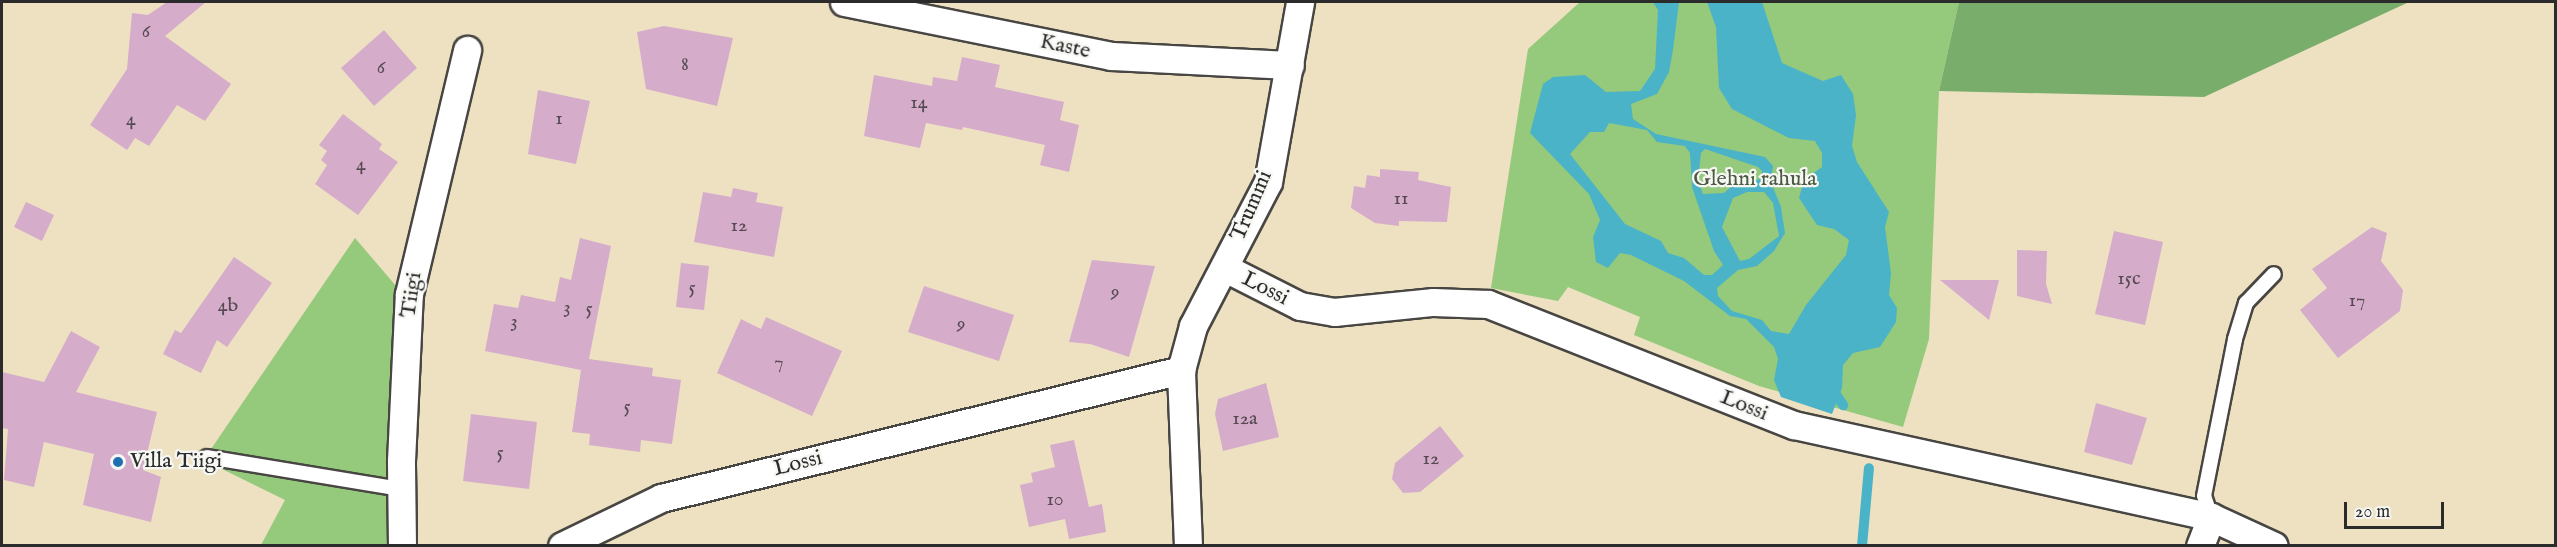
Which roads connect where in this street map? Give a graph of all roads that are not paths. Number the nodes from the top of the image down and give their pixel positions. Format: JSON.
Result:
{"nodes":[{"id":1,"x":844,"y":2,"type":"edge"},
{"id":2,"x":1299,"y":2,"type":"edge"},
{"id":3,"x":467,"y":50,"type":"dead end"},
{"id":4,"x":1290,"y":65,"type":"junction"},
{"id":5,"x":1224,"y":268,"type":"junction"},
{"id":6,"x":2274,"y":274,"type":"dead end"},
{"id":7,"x":1181,"y":370,"type":"junction"},
{"id":8,"x":207,"y":458,"type":"dead end"},
{"id":9,"x":400,"y":489,"type":"junction"},
{"id":10,"x":2211,"y":517,"type":"junction"},
{"id":11,"x":402,"y":546,"type":"edge"},
{"id":12,"x":562,"y":546,"type":"edge"},
{"id":13,"x":1188,"y":546,"type":"edge"},
{"id":14,"x":2200,"y":546,"type":"edge"},
{"id":15,"x":2274,"y":546,"type":"edge"}],
"edges":[{"from":1,"to":4,"type":"street","name":"Kaste"},
{"from":2,"to":4,"type":"street","name":"Trummi"},
{"from":3,"to":9,"type":"street","name":"Tiigi"},
{"from":4,"to":5,"type":"street","name":"Trummi"},
{"from":5,"to":7,"type":"street","name":"Trummi"},
{"from":5,"to":10,"type":"street","name":"Lossi"},
{"from":6,"to":10,"type":"lane"},
{"from":7,"to":12,"type":"street","name":"Lossi"},
{"from":7,"to":13,"type":"street","name":"Trummi"},
{"from":8,"to":9,"type":"lane"},
{"from":9,"to":11,"type":"street","name":"Tiigi"},
{"from":10,"to":14,"type":"street"},
{"from":10,"to":15,"type":"street","name":"Lossi"}]}
